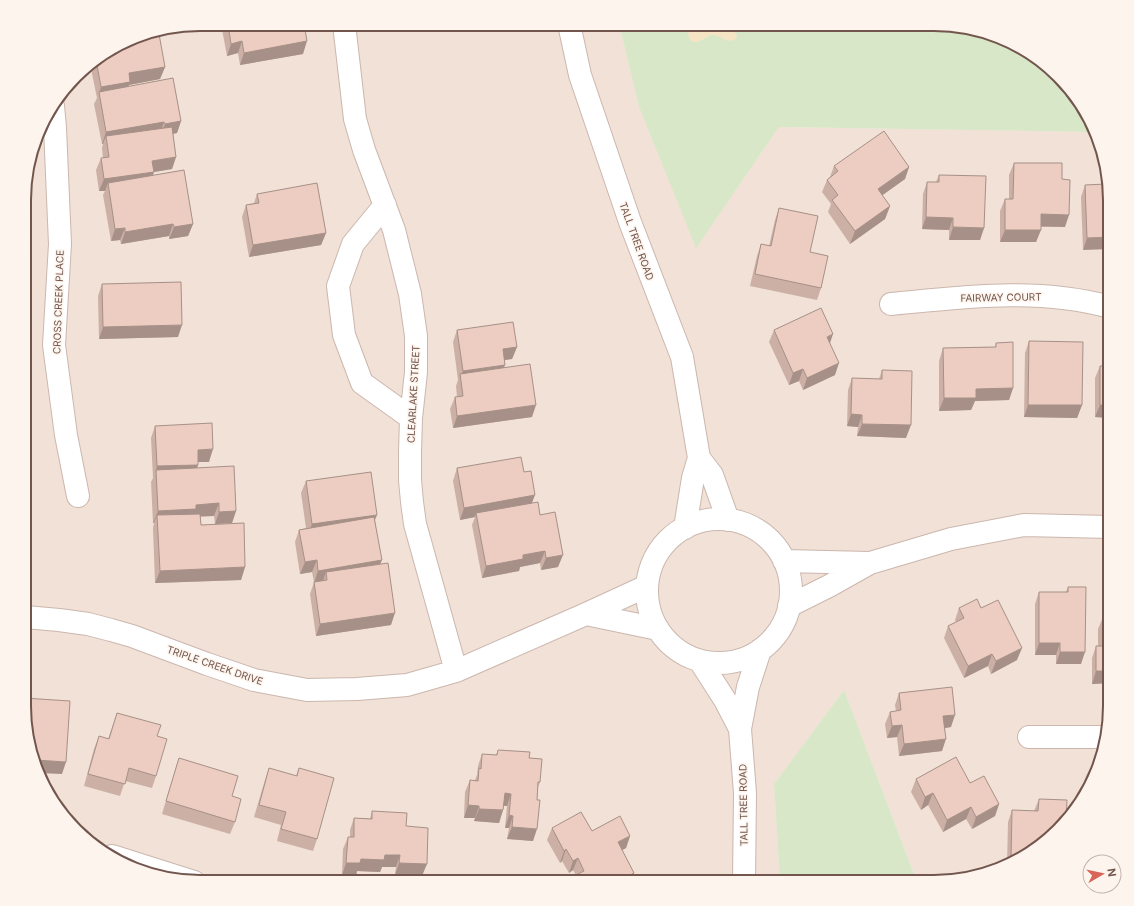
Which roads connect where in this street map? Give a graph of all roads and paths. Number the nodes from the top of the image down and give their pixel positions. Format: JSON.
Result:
{"nodes":[{"id":1,"x":345,"y":31,"type":"edge"},
{"id":2,"x":571,"y":31,"type":"edge"},
{"id":3,"x":54,"y":115,"type":"edge"},
{"id":4,"x":385,"y":205,"type":"junction"},
{"id":5,"x":891,"y":304,"type":"dead end"},
{"id":6,"x":1103,"y":305,"type":"edge"},
{"id":7,"x":411,"y":418,"type":"junction"},
{"id":8,"x":699,"y":458,"type":"junction"},
{"id":9,"x":78,"y":496,"type":"dead end"},
{"id":10,"x":728,"y":520,"type":"junction"},
{"id":11,"x":1103,"y":527,"type":"edge"},
{"id":12,"x":684,"y":528,"type":"junction"},
{"id":13,"x":784,"y":561,"type":"junction"},
{"id":14,"x":870,"y":563,"type":"junction"},
{"id":15,"x":647,"y":586,"type":"junction"},
{"id":16,"x":789,"y":606,"type":"junction"},
{"id":17,"x":586,"y":614,"type":"junction"},
{"id":18,"x":31,"y":618,"type":"edge"},
{"id":19,"x":658,"y":629,"type":"junction"},
{"id":20,"x":760,"y":650,"type":"junction"},
{"id":21,"x":700,"y":661,"type":"junction"},
{"id":22,"x":456,"y":671,"type":"junction"},
{"id":23,"x":740,"y":728,"type":"junction"},
{"id":24,"x":1029,"y":737,"type":"dead end"},
{"id":25,"x":1100,"y":737,"type":"edge"},
{"id":26,"x":744,"y":875,"type":"edge"}],
"edges":[{"from":1,"to":4,"type":"street","name":"CLEARLAKE STREET"},
{"from":2,"to":8,"type":"street","name":"TALL TREE ROAD"},
{"from":3,"to":9,"type":"street","name":"CROSS CREEK PLACE"},
{"from":4,"to":7,"type":"street","name":"CLEARLAKE STREET"},
{"from":4,"to":7,"type":"street"},
{"from":5,"to":6,"type":"street","name":"FAIRWAY COURT"},
{"from":7,"to":22,"type":"street","name":"CLEARLAKE STREET"},
{"from":8,"to":10,"type":"street","name":"TALL TREE ROAD"},
{"from":8,"to":12,"type":"street","name":"TALL TREE ROAD"},
{"from":10,"to":12,"type":"street"},
{"from":10,"to":13,"type":"street"},
{"from":11,"to":14,"type":"street"},
{"from":12,"to":15,"type":"street"},
{"from":13,"to":14,"type":"street"},
{"from":13,"to":16,"type":"street"},
{"from":14,"to":16,"type":"street"},
{"from":15,"to":17,"type":"street","name":"TRIPLE CREEK DRIVE"},
{"from":15,"to":19,"type":"street"},
{"from":16,"to":20,"type":"street"},
{"from":17,"to":19,"type":"street"},
{"from":17,"to":22,"type":"street","name":"TRIPLE CREEK DRIVE"},
{"from":18,"to":22,"type":"street","name":"TRIPLE CREEK DRIVE"},
{"from":19,"to":21,"type":"street"},
{"from":20,"to":21,"type":"street"},
{"from":20,"to":23,"type":"street","name":"TALL TREE ROAD"},
{"from":21,"to":23,"type":"street","name":"TALL TREE ROAD"},
{"from":23,"to":26,"type":"street","name":"TALL TREE ROAD"},
{"from":24,"to":25,"type":"street"}]}
